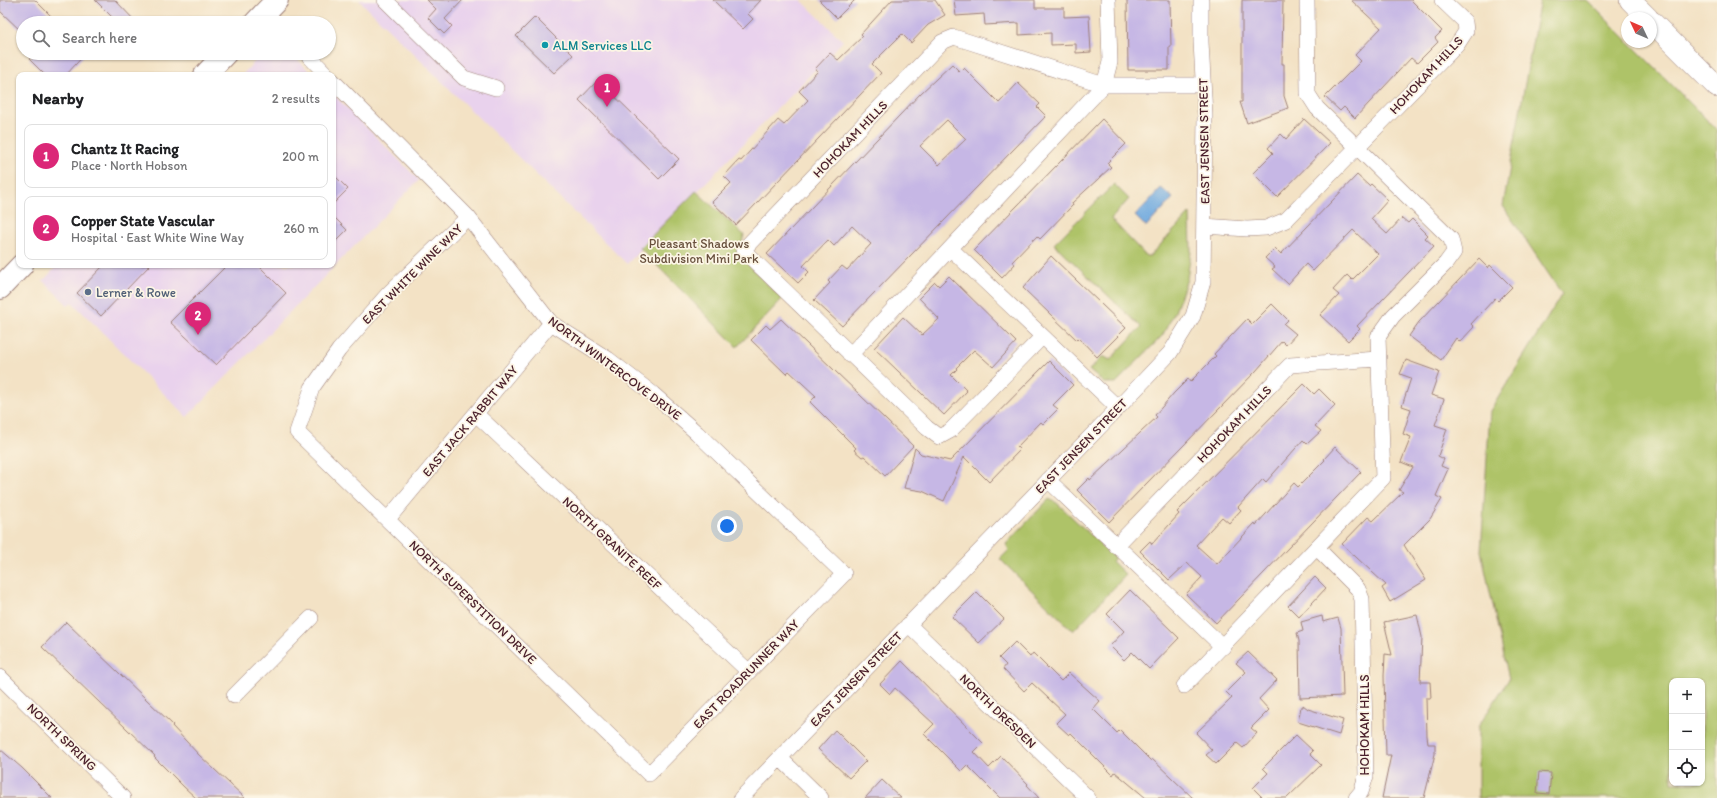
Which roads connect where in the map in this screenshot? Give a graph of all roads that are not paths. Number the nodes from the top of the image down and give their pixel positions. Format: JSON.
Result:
{"nodes":[{"id":1,"x":385,"y":0,"type":"edge"},
{"id":2,"x":1108,"y":0,"type":"edge"},
{"id":3,"x":1201,"y":0,"type":"edge"},
{"id":4,"x":1307,"y":0,"type":"edge"},
{"id":5,"x":1442,"y":0,"type":"edge"},
{"id":6,"x":1630,"y":0,"type":"edge"},
{"id":7,"x":1642,"y":12,"type":"edge"},
{"id":8,"x":1657,"y":27,"type":"edge"},
{"id":9,"x":219,"y":60,"type":"edge"},
{"id":10,"x":313,"y":60,"type":"edge"},
{"id":11,"x":208,"y":72,"type":"edge"},
{"id":12,"x":324,"y":72,"type":"edge"},
{"id":13,"x":336,"y":84,"type":"edge"},
{"id":14,"x":1104,"y":85,"type":"junction"},
{"id":15,"x":1203,"y":85,"type":"junction"},
{"id":16,"x":1717,"y":87,"type":"edge"},
{"id":17,"x":496,"y":88,"type":"dead end"},
{"id":18,"x":1357,"y":148,"type":"junction"},
{"id":19,"x":468,"y":217,"type":"junction"},
{"id":20,"x":1204,"y":226,"type":"junction"},
{"id":21,"x":951,"y":249,"type":"junction"},
{"id":22,"x":19,"y":268,"type":"edge"},
{"id":23,"x":0,"y":288,"type":"edge"},
{"id":24,"x":551,"y":323,"type":"junction"},
{"id":25,"x":1042,"y":337,"type":"junction"},
{"id":26,"x":850,"y":355,"type":"junction"},
{"id":27,"x":1378,"y":359,"type":"junction"},
{"id":28,"x":1118,"y":408,"type":"junction"},
{"id":29,"x":476,"y":414,"type":"junction"},
{"id":30,"x":297,"y":432,"type":"joint"},
{"id":31,"x":1048,"y":480,"type":"junction"},
{"id":32,"x":388,"y":519,"type":"junction"},
{"id":33,"x":1116,"y":546,"type":"junction"},
{"id":34,"x":1317,"y":548,"type":"junction"},
{"id":35,"x":844,"y":574,"type":"joint"},
{"id":36,"x":312,"y":618,"type":"dead end"},
{"id":37,"x":909,"y":625,"type":"junction"},
{"id":38,"x":1223,"y":647,"type":"junction"},
{"id":39,"x":748,"y":671,"type":"junction"},
{"id":40,"x":0,"y":677,"type":"edge"},
{"id":41,"x":1184,"y":686,"type":"dead end"},
{"id":42,"x":234,"y":696,"type":"dead end"},
{"id":43,"x":780,"y":758,"type":"junction"},
{"id":44,"x":649,"y":774,"type":"joint"},
{"id":45,"x":123,"y":798,"type":"edge"},
{"id":46,"x":741,"y":798,"type":"edge"},
{"id":47,"x":821,"y":798,"type":"edge"},
{"id":48,"x":1088,"y":798,"type":"edge"},
{"id":49,"x":1356,"y":798,"type":"edge"}],
"edges":[{"from":1,"to":17,"type":"street"},
{"from":2,"to":14,"type":"street"},
{"from":3,"to":15,"type":"street","name":"EAST JENSEN STREET"},
{"from":4,"to":18,"type":"street"},
{"from":5,"to":18,"type":"street","name":"HOHOKAM HILLS"},
{"from":6,"to":7,"type":"street"},
{"from":8,"to":16,"type":"street"},
{"from":9,"to":11,"type":"main road"},
{"from":10,"to":12,"type":"street"},
{"from":13,"to":19,"type":"street","name":"NORTH WINTERCOVE DRIVE"},
{"from":14,"to":15,"type":"street","name":"HOHOKAM HILLS"},
{"from":14,"to":21,"type":"street"},
{"from":14,"to":26,"type":"street","name":"HOHOKAM HILLS"},
{"from":15,"to":20,"type":"street","name":"EAST JENSEN STREET"},
{"from":18,"to":20,"type":"street","name":"HOHOKAM HILLS"},
{"from":18,"to":27,"type":"street"},
{"from":19,"to":24,"type":"street","name":"NORTH WINTERCOVE DRIVE"},
{"from":19,"to":30,"type":"street","name":"EAST WHITE WINE WAY"},
{"from":20,"to":28,"type":"street","name":"EAST JENSEN STREET"},
{"from":21,"to":25,"type":"street"},
{"from":21,"to":26,"type":"street"},
{"from":22,"to":23,"type":"main road"},
{"from":24,"to":29,"type":"street","name":"EAST JACK RABBIT WAY"},
{"from":24,"to":35,"type":"street","name":"NORTH WINTERCOVE DRIVE"},
{"from":25,"to":26,"type":"street","name":"HOHOKAM HILLS"},
{"from":25,"to":28,"type":"street"},
{"from":27,"to":33,"type":"street","name":"HOHOKAM HILLS"},
{"from":27,"to":34,"type":"street"},
{"from":28,"to":31,"type":"street","name":"EAST JENSEN STREET"},
{"from":29,"to":32,"type":"street","name":"EAST JACK RABBIT WAY"},
{"from":29,"to":39,"type":"street","name":"NORTH GRANITE REEF"},
{"from":30,"to":32,"type":"street","name":"NORTH SUPERSTITION DRIVE"},
{"from":31,"to":33,"type":"street"},
{"from":31,"to":37,"type":"street","name":"EAST JENSEN STREET"},
{"from":32,"to":44,"type":"street","name":"NORTH SUPERSTITION DRIVE"},
{"from":33,"to":38,"type":"street"},
{"from":34,"to":38,"type":"street"},
{"from":34,"to":49,"type":"street","name":"HOHOKAM HILLS"},
{"from":35,"to":39,"type":"street","name":"EAST ROADRUNNER WAY"},
{"from":36,"to":42,"type":"street"},
{"from":37,"to":43,"type":"street","name":"EAST JENSEN STREET"},
{"from":37,"to":48,"type":"street","name":"NORTH DRESDEN"},
{"from":38,"to":41,"type":"street"},
{"from":39,"to":44,"type":"street","name":"EAST ROADRUNNER WAY"},
{"from":40,"to":45,"type":"street","name":"NORTH SPRING"},
{"from":43,"to":46,"type":"street","name":"EAST JENSEN STREET"},
{"from":43,"to":47,"type":"street"}]}
